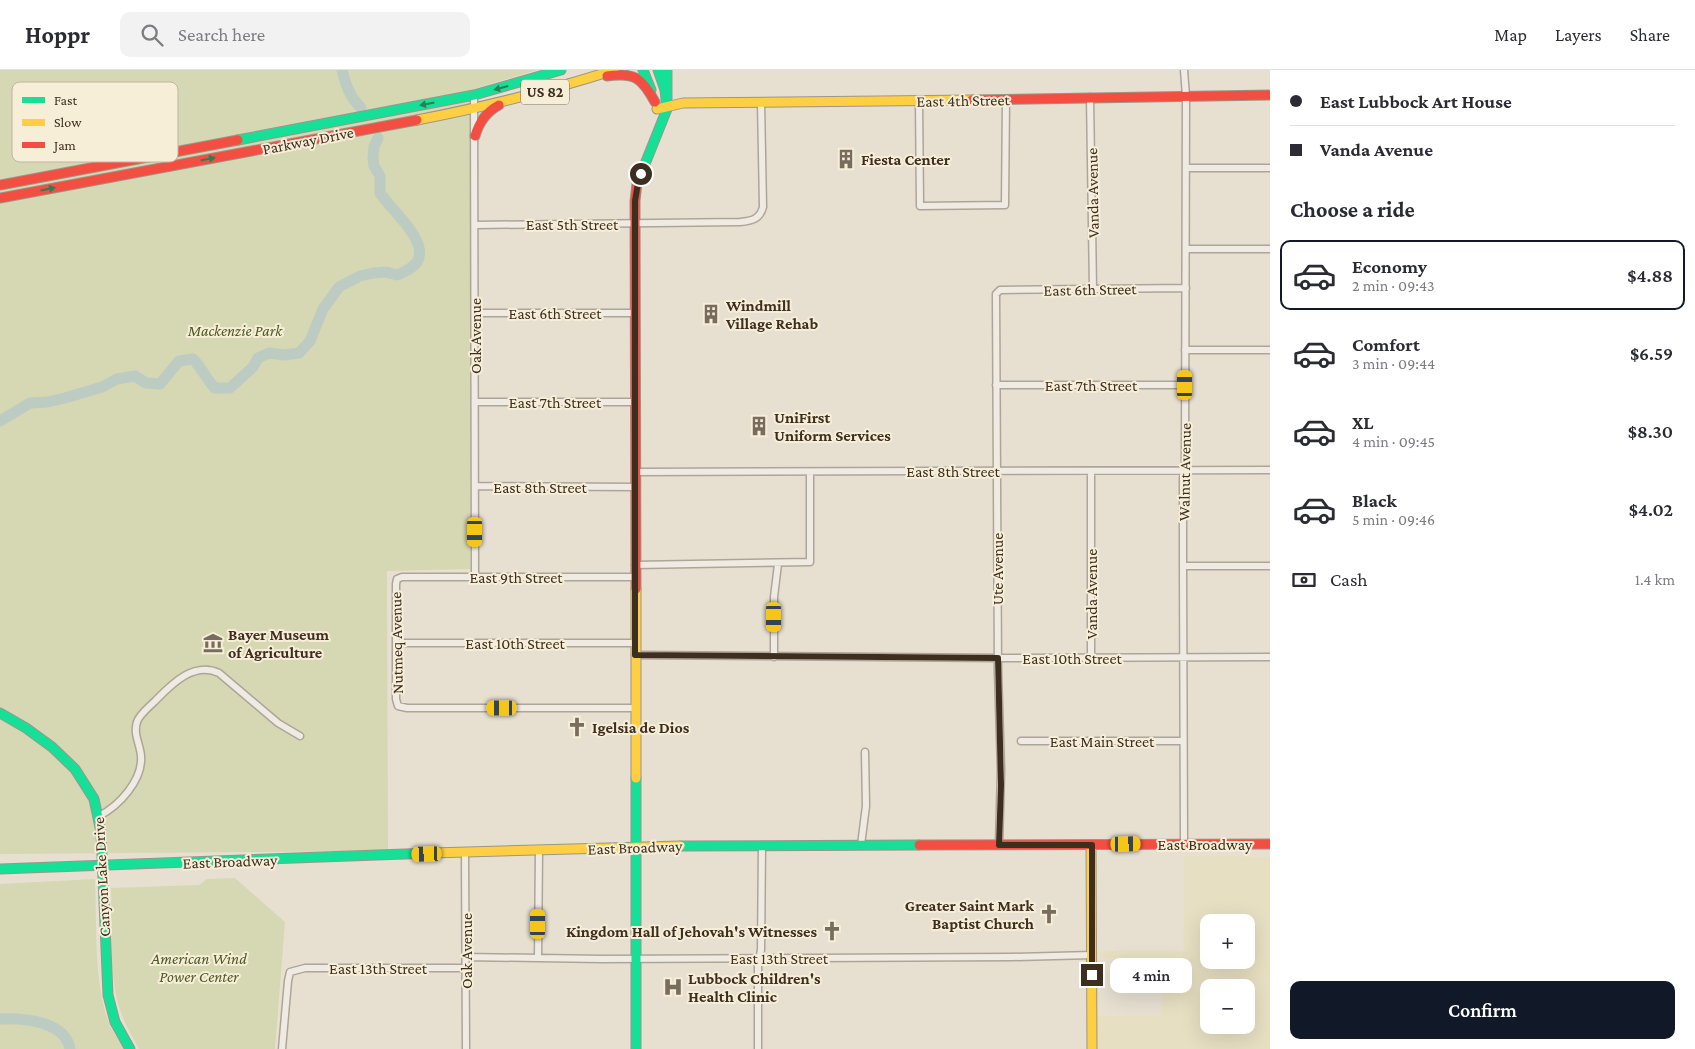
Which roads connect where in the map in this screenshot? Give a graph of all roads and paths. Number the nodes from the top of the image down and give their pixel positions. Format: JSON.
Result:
{"nodes":[{"id":1,"x":561,"y":70,"type":"edge"},
{"id":2,"x":614,"y":70,"type":"edge"},
{"id":3,"x":643,"y":70,"type":"edge"},
{"id":4,"x":658,"y":70,"type":"edge"},
{"id":5,"x":667,"y":70,"type":"edge"},
{"id":6,"x":1184,"y":70,"type":"edge"},
{"id":7,"x":564,"y":86,"type":"junction"},
{"id":8,"x":474,"y":95,"type":"junction"},
{"id":9,"x":1270,"y":95,"type":"edge"},
{"id":10,"x":1186,"y":96,"type":"junction"},
{"id":11,"x":1090,"y":98,"type":"junction"},
{"id":12,"x":1006,"y":99,"type":"junction"},
{"id":13,"x":509,"y":101,"type":"junction"},
{"id":14,"x":919,"y":101,"type":"junction"},
{"id":15,"x":667,"y":102,"type":"junction"},
{"id":16,"x":761,"y":102,"type":"junction"},
{"id":17,"x":656,"y":105,"type":"junction"},
{"id":18,"x":475,"y":109,"type":"junction"},
{"id":19,"x":661,"y":126,"type":"junction"},
{"id":20,"x":475,"y":136,"type":"junction"},
{"id":21,"x":178,"y":151,"type":"edge"},
{"id":22,"x":121,"y":162,"type":"edge"},
{"id":23,"x":1186,"y":168,"type":"junction"},
{"id":24,"x":1270,"y":168,"type":"edge"},
{"id":25,"x":0,"y":185,"type":"edge"},
{"id":26,"x":0,"y":198,"type":"edge"},
{"id":27,"x":635,"y":224,"type":"junction"},
{"id":28,"x":475,"y":225,"type":"junction"},
{"id":29,"x":1186,"y":249,"type":"junction"},
{"id":30,"x":1270,"y":249,"type":"edge"},
{"id":31,"x":1186,"y":288,"type":"junction"},
{"id":32,"x":1093,"y":289,"type":"junction"},
{"id":33,"x":996,"y":294,"type":"joint"},
{"id":34,"x":475,"y":313,"type":"junction"},
{"id":35,"x":635,"y":313,"type":"junction"},
{"id":36,"x":1185,"y":350,"type":"junction"},
{"id":37,"x":1270,"y":350,"type":"edge"},
{"id":38,"x":996,"y":385,"type":"junction"},
{"id":39,"x":1185,"y":385,"type":"junction"},
{"id":40,"x":475,"y":402,"type":"junction"},
{"id":41,"x":635,"y":402,"type":"junction"},
{"id":42,"x":1270,"y":470,"type":"edge"},
{"id":43,"x":997,"y":471,"type":"junction"},
{"id":44,"x":1091,"y":471,"type":"junction"},
{"id":45,"x":1184,"y":471,"type":"junction"},
{"id":46,"x":636,"y":472,"type":"junction"},
{"id":47,"x":810,"y":472,"type":"junction"},
{"id":48,"x":475,"y":486,"type":"junction"},
{"id":49,"x":636,"y":487,"type":"junction"},
{"id":50,"x":778,"y":564,"type":"junction"},
{"id":51,"x":635,"y":565,"type":"junction"},
{"id":52,"x":1183,"y":566,"type":"junction"},
{"id":53,"x":1270,"y":566,"type":"edge"},
{"id":54,"x":635,"y":577,"type":"junction"},
{"id":55,"x":475,"y":578,"type":"junction"},
{"id":56,"x":396,"y":579,"type":"joint"},
{"id":57,"x":396,"y":642,"type":"junction"},
{"id":58,"x":635,"y":643,"type":"junction"},
{"id":59,"x":635,"y":655,"type":"junction"},
{"id":60,"x":774,"y":656,"type":"junction"},
{"id":61,"x":1270,"y":657,"type":"edge"},
{"id":62,"x":998,"y":658,"type":"junction"},
{"id":63,"x":1091,"y":658,"type":"junction"},
{"id":64,"x":1183,"y":658,"type":"junction"},
{"id":65,"x":635,"y":708,"type":"junction"},
{"id":66,"x":0,"y":713,"type":"edge"},
{"id":67,"x":300,"y":736,"type":"dead end"},
{"id":68,"x":1021,"y":741,"type":"dead end"},
{"id":69,"x":1183,"y":741,"type":"junction"},
{"id":70,"x":865,"y":752,"type":"dead end"},
{"id":71,"x":99,"y":816,"type":"junction"},
{"id":72,"x":1184,"y":844,"type":"junction"},
{"id":73,"x":1270,"y":844,"type":"edge"},
{"id":74,"x":762,"y":845,"type":"junction"},
{"id":75,"x":861,"y":845,"type":"junction"},
{"id":76,"x":999,"y":845,"type":"junction"},
{"id":77,"x":1092,"y":845,"type":"junction"},
{"id":78,"x":637,"y":846,"type":"junction"},
{"id":79,"x":539,"y":850,"type":"junction"},
{"id":80,"x":465,"y":853,"type":"junction"},
{"id":81,"x":102,"y":866,"type":"junction"},
{"id":82,"x":0,"y":869,"type":"edge"},
{"id":83,"x":1092,"y":955,"type":"junction"},
{"id":84,"x":466,"y":957,"type":"junction"},
{"id":85,"x":538,"y":958,"type":"junction"},
{"id":86,"x":636,"y":958,"type":"junction"},
{"id":87,"x":760,"y":958,"type":"junction"},
{"id":88,"x":466,"y":968,"type":"junction"},
{"id":89,"x":130,"y":1049,"type":"edge"},
{"id":90,"x":282,"y":1049,"type":"edge"},
{"id":91,"x":466,"y":1049,"type":"edge"},
{"id":92,"x":636,"y":1049,"type":"edge"},
{"id":93,"x":758,"y":1049,"type":"edge"},
{"id":94,"x":1092,"y":1049,"type":"edge"}],
"edges":[{"from":1,"to":8,"type":"main road","name":"Parkway Drive","number":"US 82","one_way":true},
{"from":2,"to":7,"type":"main road","name":"Parkway Drive","number":"US 82"},
{"from":3,"to":17,"type":"main road"},
{"from":4,"to":15,"type":"main road"},
{"from":5,"to":15,"type":"main road"},
{"from":6,"to":10,"type":"street","name":"Walnut Avenue"},
{"from":7,"to":13,"type":"main road","name":"Parkway Drive","number":"US 82"},
{"from":7,"to":17,"type":"main road"},
{"from":8,"to":18,"type":"street","name":"Oak Avenue"},
{"from":8,"to":21,"type":"main road","name":"Parkway Drive","number":"US 82","one_way":true},
{"from":9,"to":10,"type":"main road","name":"East 4th Street"},
{"from":10,"to":11,"type":"main road","name":"East 4th Street"},
{"from":10,"to":23,"type":"street","name":"Walnut Avenue"},
{"from":11,"to":12,"type":"main road","name":"East 4th Street"},
{"from":11,"to":32,"type":"street","name":"Vanda Avenue"},
{"from":12,"to":14,"type":"main road","name":"East 4th Street"},
{"from":12,"to":14,"type":"street"},
{"from":13,"to":18,"type":"main road","name":"Parkway Drive","number":"US 82"},
{"from":13,"to":20,"type":"main road"},
{"from":14,"to":16,"type":"main road","name":"East 4th Street"},
{"from":15,"to":16,"type":"main road","name":"East 4th Street"},
{"from":15,"to":17,"type":"main road","name":"East 4th Street"},
{"from":15,"to":19,"type":"main road"},
{"from":16,"to":27,"type":"street","name":"East 5th Street"},
{"from":17,"to":19,"type":"main road"},
{"from":18,"to":20,"type":"street","name":"Oak Avenue"},
{"from":26,"to":18,"type":"main road","name":"Parkway Drive","number":"US 82","one_way":true},
{"from":19,"to":27,"type":"main road"},
{"from":20,"to":28,"type":"street","name":"Oak Avenue"},
{"from":22,"to":25,"type":"main road","name":"Parkway Drive","number":"US 82","one_way":true},
{"from":23,"to":24,"type":"street"},
{"from":23,"to":29,"type":"street","name":"Walnut Avenue"},
{"from":27,"to":28,"type":"street","name":"East 5th Street"},
{"from":27,"to":35,"type":"main road"},
{"from":28,"to":34,"type":"street","name":"Oak Avenue"},
{"from":29,"to":30,"type":"street"},
{"from":29,"to":31,"type":"street","name":"Walnut Avenue"},
{"from":31,"to":32,"type":"street","name":"East 6th Street"},
{"from":31,"to":36,"type":"street","name":"Walnut Avenue"},
{"from":32,"to":33,"type":"street","name":"East 6th Street"},
{"from":33,"to":38,"type":"street","name":"Ute Avenue"},
{"from":34,"to":35,"type":"street","name":"East 6th Street"},
{"from":34,"to":40,"type":"street","name":"Oak Avenue"},
{"from":35,"to":41,"type":"main road"},
{"from":36,"to":37,"type":"street"},
{"from":36,"to":39,"type":"street","name":"Walnut Avenue"},
{"from":38,"to":39,"type":"street","name":"East 7th Street"},
{"from":38,"to":43,"type":"street","name":"Ute Avenue"},
{"from":39,"to":45,"type":"street","name":"Walnut Avenue"},
{"from":40,"to":41,"type":"street","name":"East 7th Street"},
{"from":40,"to":48,"type":"street","name":"Oak Avenue"},
{"from":41,"to":46,"type":"main road"},
{"from":42,"to":45,"type":"street","name":"East 8th Street"},
{"from":43,"to":44,"type":"street","name":"East 8th Street"},
{"from":43,"to":47,"type":"street","name":"East 8th Street"},
{"from":43,"to":62,"type":"street","name":"Ute Avenue"},
{"from":44,"to":45,"type":"street","name":"East 8th Street"},
{"from":44,"to":63,"type":"street","name":"Vanda Avenue"},
{"from":45,"to":52,"type":"street","name":"Walnut Avenue"},
{"from":46,"to":47,"type":"street","name":"East 8th Street"},
{"from":46,"to":49,"type":"main road"},
{"from":47,"to":50,"type":"street"},
{"from":48,"to":49,"type":"street","name":"East 8th Street"},
{"from":48,"to":55,"type":"street","name":"Oak Avenue"},
{"from":49,"to":51,"type":"main road"},
{"from":50,"to":51,"type":"street"},
{"from":50,"to":60,"type":"street"},
{"from":51,"to":54,"type":"main road"},
{"from":52,"to":53,"type":"street"},
{"from":52,"to":64,"type":"street","name":"Walnut Avenue"},
{"from":54,"to":55,"type":"street","name":"East 9th Street"},
{"from":54,"to":58,"type":"main road"},
{"from":55,"to":56,"type":"street","name":"East 9th Street"},
{"from":56,"to":57,"type":"street","name":"Nutmeq Avenue"},
{"from":57,"to":58,"type":"street","name":"East 10th Street"},
{"from":57,"to":65,"type":"street","name":"Nutmeq Avenue"},
{"from":58,"to":59,"type":"main road"},
{"from":59,"to":60,"type":"street","name":"East 10th Street"},
{"from":59,"to":65,"type":"main road"},
{"from":60,"to":62,"type":"street","name":"East 10th Street"},
{"from":61,"to":64,"type":"street","name":"East 10th Street"},
{"from":62,"to":63,"type":"street","name":"East 10th Street"},
{"from":62,"to":76,"type":"street","name":"Ute Avenue"},
{"from":63,"to":64,"type":"street","name":"East 10th Street"},
{"from":64,"to":69,"type":"street","name":"Walnut Avenue"},
{"from":65,"to":78,"type":"main road"},
{"from":66,"to":71,"type":"main road","name":"Canyon Lake Drive"},
{"from":67,"to":71,"type":"street"},
{"from":68,"to":69,"type":"street","name":"East Main Street"},
{"from":69,"to":72,"type":"street","name":"Walnut Avenue"},
{"from":70,"to":75,"type":"street"},
{"from":71,"to":81,"type":"main road","name":"Canyon Lake Drive"},
{"from":72,"to":73,"type":"main road","name":"East Broadway"},
{"from":72,"to":77,"type":"main road","name":"East Broadway"},
{"from":74,"to":75,"type":"main road","name":"East Broadway"},
{"from":74,"to":78,"type":"main road","name":"East Broadway"},
{"from":74,"to":87,"type":"street"},
{"from":75,"to":76,"type":"main road","name":"East Broadway"},
{"from":76,"to":77,"type":"main road","name":"East Broadway"},
{"from":77,"to":83,"type":"main road"},
{"from":78,"to":79,"type":"main road","name":"East Broadway"},
{"from":78,"to":86,"type":"main road"},
{"from":79,"to":80,"type":"main road","name":"East Broadway"},
{"from":79,"to":85,"type":"street"},
{"from":80,"to":81,"type":"main road","name":"East Broadway"},
{"from":80,"to":84,"type":"street","name":"Oak Avenue"},
{"from":81,"to":82,"type":"main road","name":"East Broadway"},
{"from":81,"to":89,"type":"main road","name":"Canyon Lake Drive"},
{"from":83,"to":87,"type":"street","name":"East 13th Street"},
{"from":83,"to":94,"type":"main road"},
{"from":84,"to":85,"type":"street","name":"East 13th Street"},
{"from":84,"to":88,"type":"street","name":"Oak Avenue"},
{"from":85,"to":86,"type":"street","name":"East 13th Street"},
{"from":86,"to":87,"type":"street","name":"East 13th Street"},
{"from":86,"to":92,"type":"main road"},
{"from":87,"to":93,"type":"street"},
{"from":88,"to":90,"type":"street","name":"East 13th Street"},
{"from":88,"to":91,"type":"street","name":"Oak Avenue"}]}
